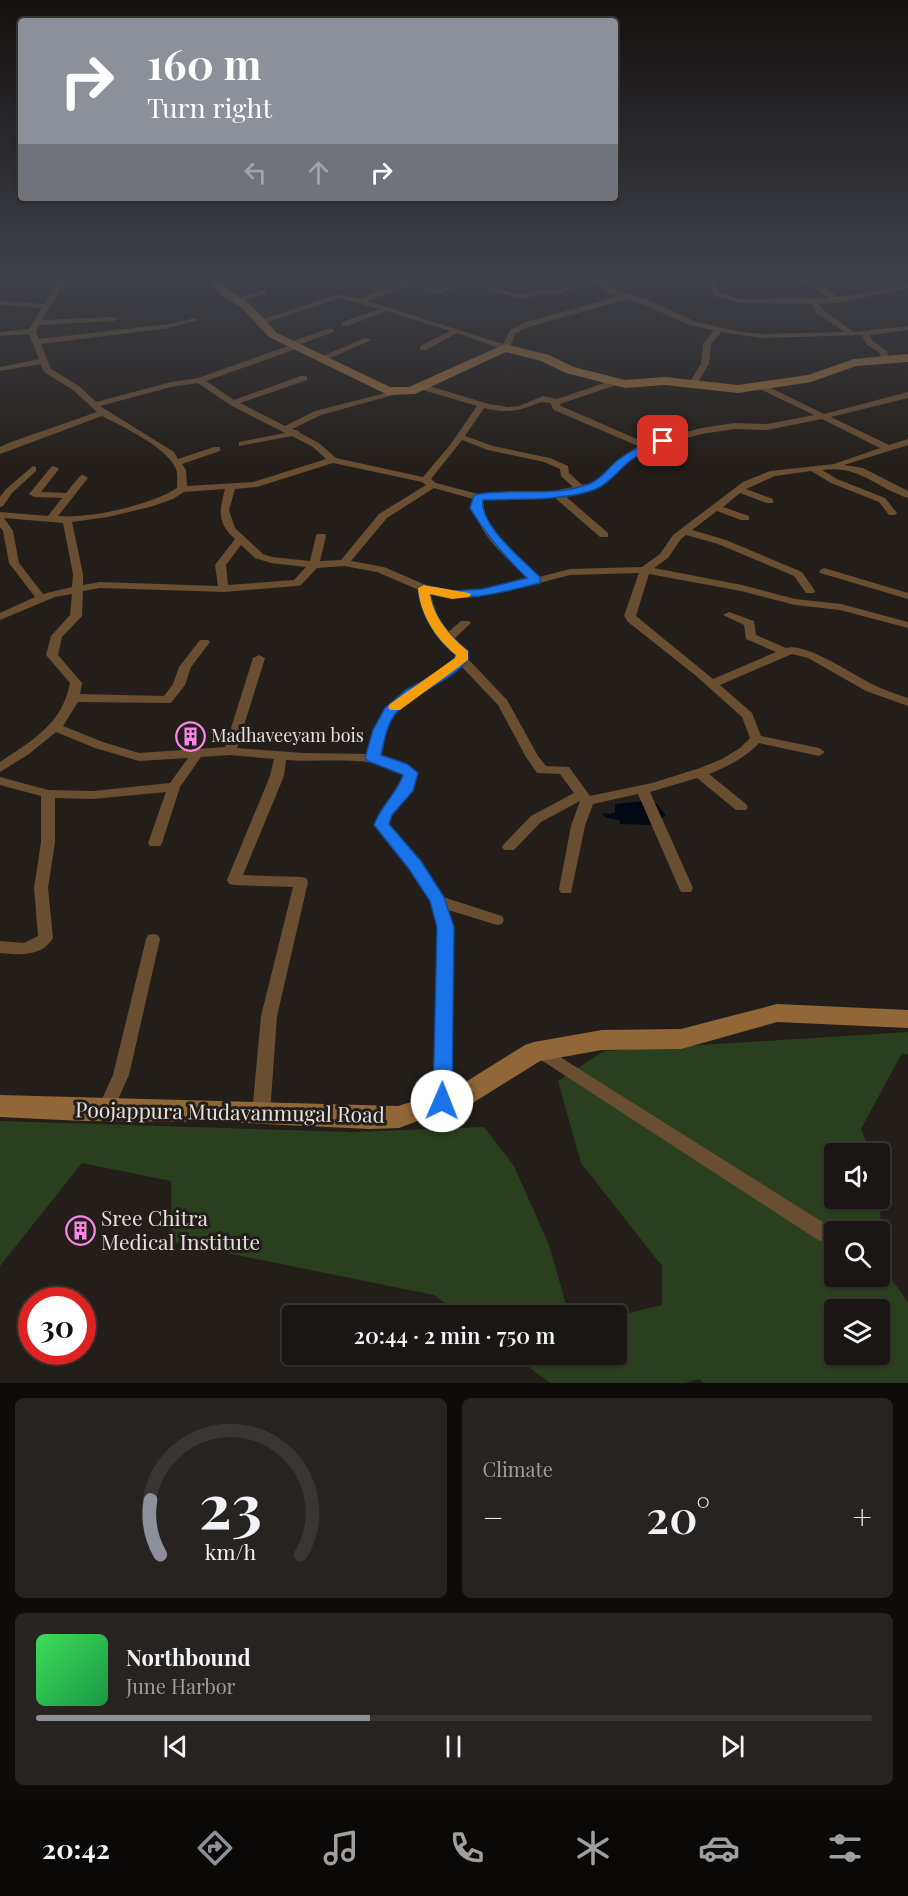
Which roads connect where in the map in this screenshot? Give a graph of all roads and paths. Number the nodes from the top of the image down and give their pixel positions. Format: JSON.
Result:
{"nodes":[{"id":1,"x":56,"y":340,"type":"edge"},
{"id":2,"x":281,"y":340,"type":"edge"},
{"id":3,"x":307,"y":340,"type":"edge"},
{"id":4,"x":368,"y":340,"type":"dead end"},
{"id":5,"x":440,"y":340,"type":"edge"},
{"id":6,"x":483,"y":340,"type":"edge"},
{"id":7,"x":509,"y":340,"type":"edge"},
{"id":8,"x":710,"y":340,"type":"edge"},
{"id":9,"x":868,"y":340,"type":"edge"},
{"id":10,"x":36,"y":342,"type":"joint"},
{"id":11,"x":292,"y":346,"type":"junction"},
{"id":12,"x":423,"y":348,"type":"dead end"},
{"id":13,"x":505,"y":348,"type":"junction"},
{"id":14,"x":908,"y":358,"type":"edge"},
{"id":15,"x":320,"y":359,"type":"junction"},
{"id":16,"x":885,"y":360,"type":"junction"},
{"id":17,"x":43,"y":361,"type":"junction"},
{"id":18,"x":0,"y":369,"type":"edge"},
{"id":19,"x":304,"y":378,"type":"dead end"},
{"id":20,"x":200,"y":380,"type":"junction"},
{"id":21,"x":616,"y":382,"type":"junction"},
{"id":22,"x":693,"y":383,"type":"junction"},
{"id":23,"x":419,"y":386,"type":"junction"},
{"id":24,"x":763,"y":387,"type":"junction"},
{"id":25,"x":394,"y":392,"type":"junction"},
{"id":26,"x":908,"y":395,"type":"edge"},
{"id":27,"x":233,"y":403,"type":"junction"},
{"id":28,"x":554,"y":403,"type":"junction"},
{"id":29,"x":93,"y":405,"type":"junction"},
{"id":30,"x":482,"y":405,"type":"junction"},
{"id":31,"x":103,"y":413,"type":"junction"},
{"id":32,"x":825,"y":416,"type":"junction"},
{"id":33,"x":286,"y":429,"type":"junction"},
{"id":34,"x":296,"y":434,"type":"junction"},
{"id":35,"x":461,"y":437,"type":"junction"},
{"id":36,"x":0,"y":440,"type":"edge"},
{"id":37,"x":908,"y":442,"type":"edge"},
{"id":38,"x":14,"y":444,"type":"junction"},
{"id":39,"x":242,"y":444,"type":"dead end"},
{"id":40,"x":645,"y":446,"type":"junction"},
{"id":41,"x":888,"y":448,"type":"junction"},
{"id":42,"x":217,"y":449,"type":"dead end"},
{"id":43,"x":0,"y":451,"type":"edge"},
{"id":44,"x":333,"y":460,"type":"junction"},
{"id":45,"x":177,"y":462,"type":"junction"},
{"id":46,"x":831,"y":466,"type":"junction"},
{"id":47,"x":812,"y":468,"type":"junction"},
{"id":48,"x":33,"y":469,"type":"dead end"},
{"id":49,"x":54,"y":469,"type":"dead end"},
{"id":50,"x":83,"y":478,"type":"dead end"},
{"id":51,"x":429,"y":483,"type":"junction"},
{"id":52,"x":908,"y":483,"type":"edge"},
{"id":53,"x":231,"y":486,"type":"junction"},
{"id":54,"x":896,"y":488,"type":"junction"},
{"id":55,"x":182,"y":489,"type":"junction"},
{"id":56,"x":581,"y":489,"type":"junction"},
{"id":57,"x":738,"y":489,"type":"junction"},
{"id":58,"x":556,"y":493,"type":"junction"},
{"id":59,"x":908,"y":495,"type":"edge"},
{"id":60,"x":69,"y":496,"type":"junction"},
{"id":61,"x":478,"y":497,"type":"junction"},
{"id":62,"x":770,"y":501,"type":"dead end"},
{"id":63,"x":0,"y":504,"type":"edge"},
{"id":64,"x":715,"y":507,"type":"junction"},
{"id":65,"x":892,"y":513,"type":"dead end"},
{"id":66,"x":0,"y":517,"type":"edge"},
{"id":67,"x":745,"y":518,"type":"dead end"},
{"id":68,"x":50,"y":520,"type":"junction"},
{"id":69,"x":67,"y":520,"type":"junction"},
{"id":70,"x":685,"y":531,"type":"junction"},
{"id":71,"x":321,"y":536,"type":"dead end"},
{"id":72,"x":604,"y":536,"type":"dead end"},
{"id":73,"x":240,"y":539,"type":"junction"},
{"id":74,"x":344,"y":563,"type":"junction"},
{"id":75,"x":314,"y":565,"type":"junction"},
{"id":76,"x":645,"y":570,"type":"junction"},
{"id":77,"x":824,"y":571,"type":"dead end"},
{"id":78,"x":536,"y":580,"type":"junction"},
{"id":79,"x":77,"y":588,"type":"junction"},
{"id":80,"x":424,"y":588,"type":"junction"},
{"id":81,"x":224,"y":589,"type":"junction"},
{"id":82,"x":810,"y":591,"type":"dead end"},
{"id":83,"x":908,"y":596,"type":"edge"},
{"id":84,"x":41,"y":598,"type":"junction"},
{"id":85,"x":729,"y":615,"type":"dead end"},
{"id":86,"x":0,"y":617,"type":"edge"},
{"id":87,"x":465,"y":623,"type":"dead end"},
{"id":88,"x":908,"y":625,"type":"edge"},
{"id":89,"x":446,"y":640,"type":"junction"},
{"id":90,"x":204,"y":642,"type":"dead end"},
{"id":91,"x":786,"y":652,"type":"junction"},
{"id":92,"x":259,"y":658,"type":"dead end"},
{"id":93,"x":462,"y":660,"type":"junction"},
{"id":94,"x":712,"y":684,"type":"junction"},
{"id":95,"x":75,"y":698,"type":"junction"},
{"id":96,"x":908,"y":702,"type":"edge"},
{"id":97,"x":55,"y":727,"type":"junction"},
{"id":98,"x":756,"y":739,"type":"junction"},
{"id":99,"x":230,"y":751,"type":"junction"},
{"id":100,"x":819,"y":752,"type":"dead end"},
{"id":101,"x":197,"y":754,"type":"junction"},
{"id":102,"x":281,"y":754,"type":"junction"},
{"id":103,"x":373,"y":758,"type":"junction"},
{"id":104,"x":0,"y":768,"type":"edge"},
{"id":105,"x":698,"y":772,"type":"junction"},
{"id":106,"x":0,"y":781,"type":"edge"},
{"id":107,"x":174,"y":787,"type":"junction"},
{"id":108,"x":643,"y":790,"type":"junction"},
{"id":109,"x":48,"y":794,"type":"junction"},
{"id":110,"x":584,"y":798,"type":"junction"},
{"id":111,"x":741,"y":807,"type":"dead end"},
{"id":112,"x":155,"y":843,"type":"dead end"},
{"id":113,"x":508,"y":847,"type":"dead end"},
{"id":114,"x":686,"y":888,"type":"dead end"},
{"id":115,"x":566,"y":889,"type":"dead end"},
{"id":116,"x":438,"y":901,"type":"junction"},
{"id":117,"x":496,"y":920,"type":"dead end"},
{"id":118,"x":153,"y":939,"type":"dead end"},
{"id":119,"x":0,"y":946,"type":"edge"},
{"id":120,"x":908,"y":1019,"type":"edge"},
{"id":121,"x":541,"y":1051,"type":"junction"},
{"id":122,"x":442,"y":1101,"type":"junction"},
{"id":123,"x":0,"y":1106,"type":"edge"},
{"id":124,"x":105,"y":1110,"type":"junction"},
{"id":125,"x":261,"y":1113,"type":"junction"},
{"id":126,"x":824,"y":1233,"type":"edge"}],
"edges":[{"from":1,"to":10,"type":"street"},
{"from":2,"to":11,"type":"street"},
{"from":3,"to":11,"type":"street"},
{"from":4,"to":15,"type":"street"},
{"from":5,"to":12,"type":"street"},
{"from":6,"to":13,"type":"street"},
{"from":7,"to":13,"type":"street"},
{"from":8,"to":22,"type":"street"},
{"from":9,"to":16,"type":"street"},
{"from":10,"to":17,"type":"street"},
{"from":11,"to":15,"type":"street"},
{"from":11,"to":20,"type":"street"},
{"from":13,"to":21,"type":"street"},
{"from":13,"to":23,"type":"street"},
{"from":14,"to":16,"type":"street"},
{"from":15,"to":25,"type":"street"},
{"from":16,"to":24,"type":"street"},
{"from":17,"to":18,"type":"street"},
{"from":17,"to":29,"type":"street"},
{"from":19,"to":27,"type":"street"},
{"from":20,"to":27,"type":"street"},
{"from":20,"to":29,"type":"street"},
{"from":21,"to":22,"type":"street"},
{"from":21,"to":28,"type":"street"},
{"from":22,"to":24,"type":"street"},
{"from":23,"to":25,"type":"street"},
{"from":23,"to":30,"type":"street"},
{"from":24,"to":32,"type":"street"},
{"from":25,"to":33,"type":"street"},
{"from":26,"to":32,"type":"street"},
{"from":27,"to":33,"type":"street"},
{"from":28,"to":30,"type":"street"},
{"from":28,"to":40,"type":"street"},
{"from":29,"to":31,"type":"street"},
{"from":30,"to":35,"type":"street"},
{"from":31,"to":38,"type":"street"},
{"from":31,"to":45,"type":"street"},
{"from":32,"to":40,"type":"street"},
{"from":32,"to":41,"type":"street"},
{"from":33,"to":34,"type":"street"},
{"from":34,"to":39,"type":"street"},
{"from":34,"to":44,"type":"street"},
{"from":35,"to":51,"type":"street"},
{"from":35,"to":56,"type":"street"},
{"from":36,"to":38,"type":"street"},
{"from":37,"to":41,"type":"street"},
{"from":38,"to":43,"type":"street"},
{"from":40,"to":56,"type":"street"},
{"from":41,"to":46,"type":"street"},
{"from":42,"to":45,"type":"street"},
{"from":44,"to":51,"type":"street"},
{"from":44,"to":53,"type":"street"},
{"from":45,"to":55,"type":"street"},
{"from":46,"to":47,"type":"street"},
{"from":46,"to":54,"type":"street"},
{"from":47,"to":57,"type":"street"},
{"from":47,"to":65,"type":"street"},
{"from":48,"to":63,"type":"street"},
{"from":49,"to":60,"type":"street"},
{"from":50,"to":60,"type":"street"},
{"from":51,"to":61,"type":"street"},
{"from":51,"to":74,"type":"street"},
{"from":52,"to":54,"type":"street"},
{"from":53,"to":55,"type":"street"},
{"from":53,"to":73,"type":"street"},
{"from":54,"to":59,"type":"street"},
{"from":55,"to":69,"type":"street"},
{"from":56,"to":58,"type":"street"},
{"from":57,"to":62,"type":"street"},
{"from":57,"to":64,"type":"street"},
{"from":58,"to":61,"type":"street"},
{"from":58,"to":72,"type":"street"},
{"from":60,"to":68,"type":"street"},
{"from":61,"to":78,"type":"street"},
{"from":64,"to":67,"type":"street"},
{"from":64,"to":70,"type":"street"},
{"from":66,"to":68,"type":"street"},
{"from":66,"to":84,"type":"street"},
{"from":68,"to":69,"type":"street"},
{"from":69,"to":79,"type":"street"},
{"from":70,"to":76,"type":"street"},
{"from":70,"to":82,"type":"street"},
{"from":71,"to":75,"type":"street"},
{"from":73,"to":75,"type":"street"},
{"from":73,"to":81,"type":"street"},
{"from":74,"to":75,"type":"street"},
{"from":74,"to":80,"type":"street"},
{"from":75,"to":81,"type":"street"},
{"from":76,"to":78,"type":"street"},
{"from":76,"to":88,"type":"street"},
{"from":76,"to":94,"type":"street"},
{"from":77,"to":83,"type":"street"},
{"from":78,"to":80,"type":"street"},
{"from":79,"to":81,"type":"street"},
{"from":79,"to":84,"type":"street"},
{"from":79,"to":95,"type":"street"},
{"from":80,"to":89,"type":"street"},
{"from":84,"to":86,"type":"street"},
{"from":85,"to":91,"type":"street"},
{"from":87,"to":89,"type":"street"},
{"from":89,"to":93,"type":"street"},
{"from":90,"to":95,"type":"street"},
{"from":91,"to":94,"type":"street"},
{"from":91,"to":96,"type":"street"},
{"from":92,"to":99,"type":"street"},
{"from":93,"to":103,"type":"street"},
{"from":93,"to":110,"type":"street"},
{"from":94,"to":98,"type":"street"},
{"from":95,"to":97,"type":"street"},
{"from":97,"to":101,"type":"street"},
{"from":97,"to":104,"type":"street"},
{"from":98,"to":100,"type":"street"},
{"from":98,"to":105,"type":"street"},
{"from":99,"to":101,"type":"street"},
{"from":99,"to":102,"type":"street"},
{"from":101,"to":107,"type":"street"},
{"from":102,"to":103,"type":"street"},
{"from":102,"to":125,"type":"street"},
{"from":103,"to":116,"type":"street"},
{"from":105,"to":108,"type":"street"},
{"from":105,"to":111,"type":"street"},
{"from":106,"to":109,"type":"street"},
{"from":107,"to":109,"type":"street"},
{"from":107,"to":112,"type":"street"},
{"from":108,"to":110,"type":"street"},
{"from":108,"to":114,"type":"street"},
{"from":109,"to":119,"type":"street"},
{"from":110,"to":113,"type":"street"},
{"from":110,"to":115,"type":"street"},
{"from":116,"to":117,"type":"street"},
{"from":116,"to":122,"type":"street"},
{"from":118,"to":124,"type":"street"},
{"from":120,"to":121,"type":"street","name":"Poojappura Mudavanmugal Road"},
{"from":121,"to":122,"type":"street","name":"Poojappura Mudavanmugal Road"},
{"from":121,"to":126,"type":"street"},
{"from":122,"to":125,"type":"street","name":"Poojappura Mudavanmugal Road"},
{"from":123,"to":124,"type":"street","name":"Poojappura Mudavanmugal Road"},
{"from":124,"to":125,"type":"street","name":"Poojappura Mudavanmugal Road"}]}
